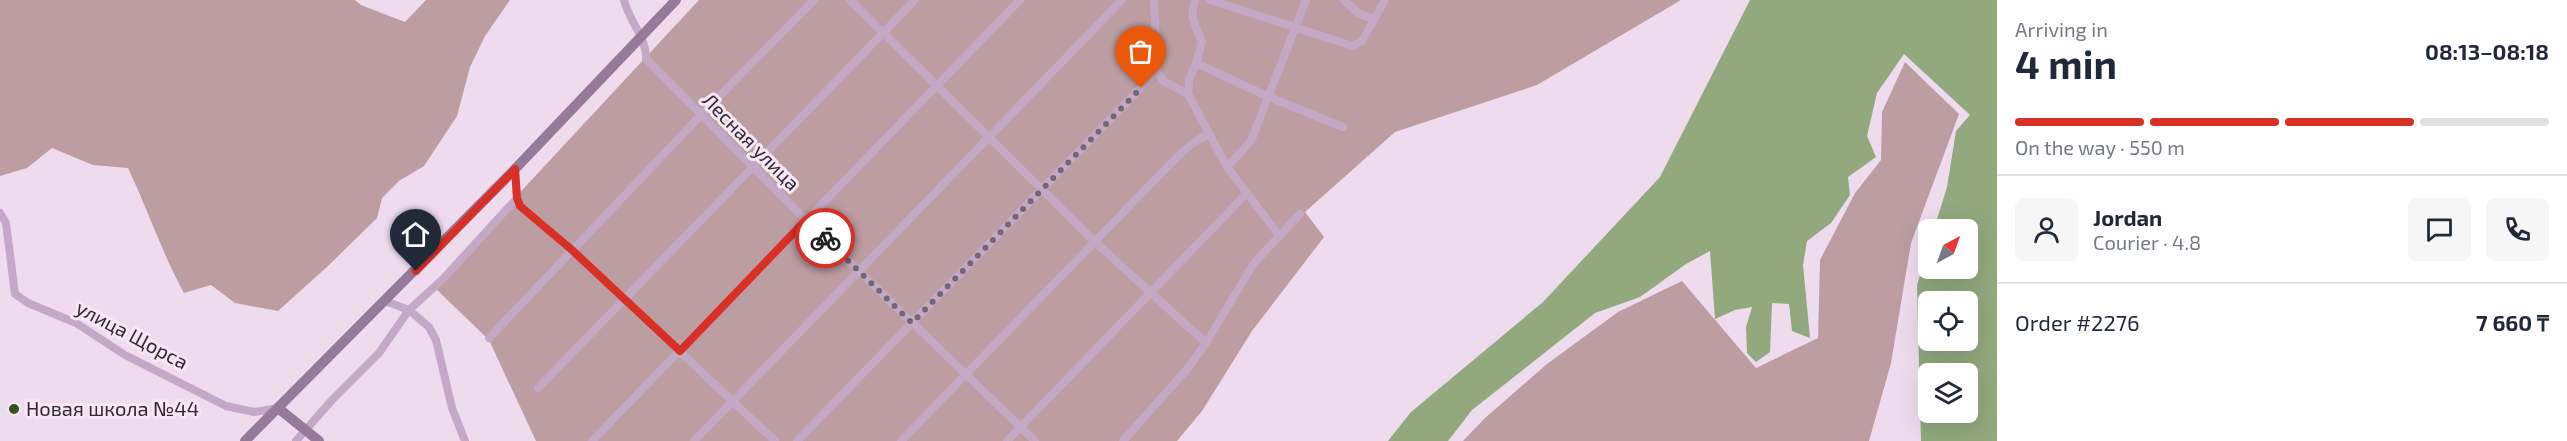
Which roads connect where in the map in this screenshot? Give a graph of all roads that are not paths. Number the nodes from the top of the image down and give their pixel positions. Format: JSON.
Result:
{"nodes":[{"id":1,"x":624,"y":0,"type":"edge"},
{"id":2,"x":676,"y":0,"type":"edge"},
{"id":3,"x":814,"y":0,"type":"edge"},
{"id":4,"x":850,"y":0,"type":"edge"},
{"id":5,"x":915,"y":0,"type":"edge"},
{"id":6,"x":1020,"y":0,"type":"edge"},
{"id":7,"x":1108,"y":0,"type":"edge"},
{"id":8,"x":1122,"y":0,"type":"edge"},
{"id":9,"x":1154,"y":0,"type":"edge"},
{"id":10,"x":1195,"y":0,"type":"edge"},
{"id":11,"x":1210,"y":0,"type":"edge"},
{"id":12,"x":1306,"y":0,"type":"edge"},
{"id":13,"x":1344,"y":0,"type":"edge"},
{"id":14,"x":1385,"y":0,"type":"edge"},
{"id":15,"x":1115,"y":7,"type":"junction"},
{"id":16,"x":1374,"y":20,"type":"junction"},
{"id":17,"x":1295,"y":29,"type":"junction"},
{"id":18,"x":884,"y":33,"type":"junction"},
{"id":19,"x":640,"y":37,"type":"junction"},
{"id":20,"x":1196,"y":63,"type":"junction"},
{"id":21,"x":1157,"y":71,"type":"junction"},
{"id":22,"x":936,"y":86,"type":"junction"},
{"id":23,"x":1188,"y":94,"type":"junction"},
{"id":24,"x":1269,"y":97,"type":"junction"},
{"id":25,"x":701,"y":115,"type":"junction"},
{"id":26,"x":1343,"y":127,"type":"dead end"},
{"id":27,"x":1208,"y":134,"type":"junction"},
{"id":28,"x":990,"y":136,"type":"junction"},
{"id":29,"x":753,"y":167,"type":"junction"},
{"id":30,"x":1227,"y":167,"type":"junction"},
{"id":31,"x":515,"y":169,"type":"junction"},
{"id":32,"x":1042,"y":189,"type":"junction"},
{"id":33,"x":1246,"y":194,"type":"junction"},
{"id":34,"x":517,"y":198,"type":"junction"},
{"id":35,"x":0,"y":213,"type":"edge"},
{"id":36,"x":1299,"y":214,"type":"dead end"},
{"id":37,"x":806,"y":220,"type":"junction"},
{"id":38,"x":1279,"y":235,"type":"junction"},
{"id":39,"x":1095,"y":242,"type":"junction"},
{"id":40,"x":572,"y":250,"type":"junction"},
{"id":41,"x":859,"y":271,"type":"junction"},
{"id":42,"x":1151,"y":293,"type":"junction"},
{"id":43,"x":624,"y":299,"type":"junction"},
{"id":44,"x":385,"y":301,"type":"junction"},
{"id":45,"x":409,"y":310,"type":"junction"},
{"id":46,"x":912,"y":323,"type":"junction"},
{"id":47,"x":489,"y":338,"type":"dead end"},
{"id":48,"x":1206,"y":343,"type":"junction"},
{"id":49,"x":680,"y":351,"type":"junction"},
{"id":50,"x":965,"y":375,"type":"junction"},
{"id":51,"x":538,"y":388,"type":"dead end"},
{"id":52,"x":733,"y":402,"type":"junction"},
{"id":53,"x":278,"y":408,"type":"junction"},
{"id":54,"x":1020,"y":429,"type":"junction"},
{"id":55,"x":305,"y":431,"type":"junction"},
{"id":56,"x":245,"y":441,"type":"edge"},
{"id":57,"x":296,"y":441,"type":"edge"},
{"id":58,"x":320,"y":441,"type":"edge"},
{"id":59,"x":465,"y":441,"type":"edge"},
{"id":60,"x":592,"y":441,"type":"edge"},
{"id":61,"x":694,"y":441,"type":"edge"},
{"id":62,"x":775,"y":441,"type":"edge"},
{"id":63,"x":797,"y":441,"type":"edge"},
{"id":64,"x":901,"y":441,"type":"edge"},
{"id":65,"x":1007,"y":441,"type":"edge"},
{"id":66,"x":1035,"y":441,"type":"edge"},
{"id":67,"x":1122,"y":441,"type":"edge"}],
"edges":[{"from":1,"to":19,"type":"street","name":"Лесная улица"},
{"from":2,"to":19,"type":"street"},
{"from":3,"to":25,"type":"street"},
{"from":4,"to":18,"type":"street"},
{"from":5,"to":18,"type":"street"},
{"from":6,"to":22,"type":"street"},
{"from":7,"to":15,"type":"street"},
{"from":8,"to":15,"type":"street"},
{"from":9,"to":21,"type":"street"},
{"from":10,"to":20,"type":"street"},
{"from":11,"to":17,"type":"street"},
{"from":12,"to":17,"type":"street"},
{"from":13,"to":16,"type":"street"},
{"from":14,"to":16,"type":"street"},
{"from":15,"to":28,"type":"street"},
{"from":16,"to":17,"type":"street"},
{"from":17,"to":24,"type":"street"},
{"from":18,"to":22,"type":"street"},
{"from":18,"to":29,"type":"street"},
{"from":19,"to":25,"type":"street","name":"Лесная улица"},
{"from":19,"to":31,"type":"street"},
{"from":20,"to":23,"type":"street"},
{"from":20,"to":24,"type":"street"},
{"from":21,"to":23,"type":"street"},
{"from":21,"to":32,"type":"street"},
{"from":22,"to":28,"type":"street"},
{"from":22,"to":37,"type":"street"},
{"from":23,"to":27,"type":"street"},
{"from":24,"to":26,"type":"street"},
{"from":24,"to":30,"type":"street"},
{"from":25,"to":29,"type":"street","name":"Лесная улица"},
{"from":25,"to":40,"type":"street"},
{"from":27,"to":30,"type":"street"},
{"from":27,"to":39,"type":"street"},
{"from":28,"to":32,"type":"street"},
{"from":28,"to":41,"type":"street"},
{"from":29,"to":37,"type":"street","name":"Лесная улица"},
{"from":29,"to":43,"type":"street"},
{"from":30,"to":33,"type":"street"},
{"from":31,"to":34,"type":"street"},
{"from":31,"to":44,"type":"street"},
{"from":32,"to":39,"type":"street"},
{"from":32,"to":46,"type":"street"},
{"from":33,"to":38,"type":"street"},
{"from":33,"to":42,"type":"street"},
{"from":34,"to":40,"type":"street"},
{"from":34,"to":45,"type":"street"},
{"from":35,"to":53,"type":"street","name":"улица Щорса"},
{"from":36,"to":38,"type":"street"},
{"from":37,"to":41,"type":"street","name":"Лесная улица"},
{"from":37,"to":49,"type":"street"},
{"from":38,"to":48,"type":"street"},
{"from":39,"to":42,"type":"street"},
{"from":39,"to":50,"type":"street"},
{"from":40,"to":43,"type":"street"},
{"from":40,"to":47,"type":"street"},
{"from":41,"to":46,"type":"street","name":"Лесная улица"},
{"from":41,"to":52,"type":"street"},
{"from":42,"to":48,"type":"street"},
{"from":42,"to":54,"type":"street"},
{"from":43,"to":49,"type":"street"},
{"from":43,"to":51,"type":"street"},
{"from":44,"to":45,"type":"street"},
{"from":44,"to":53,"type":"street"},
{"from":45,"to":55,"type":"street"},
{"from":45,"to":59,"type":"street"},
{"from":46,"to":50,"type":"street","name":"Лесная улица"},
{"from":46,"to":63,"type":"street"},
{"from":48,"to":67,"type":"street"},
{"from":49,"to":52,"type":"street"},
{"from":49,"to":60,"type":"street"},
{"from":50,"to":54,"type":"street","name":"Лесная улица"},
{"from":50,"to":64,"type":"street"},
{"from":52,"to":61,"type":"street"},
{"from":52,"to":62,"type":"street"},
{"from":53,"to":55,"type":"street"},
{"from":53,"to":56,"type":"street"},
{"from":54,"to":65,"type":"street"},
{"from":54,"to":66,"type":"street","name":"Лесная улица"},
{"from":55,"to":57,"type":"street"},
{"from":55,"to":58,"type":"street"}]}
